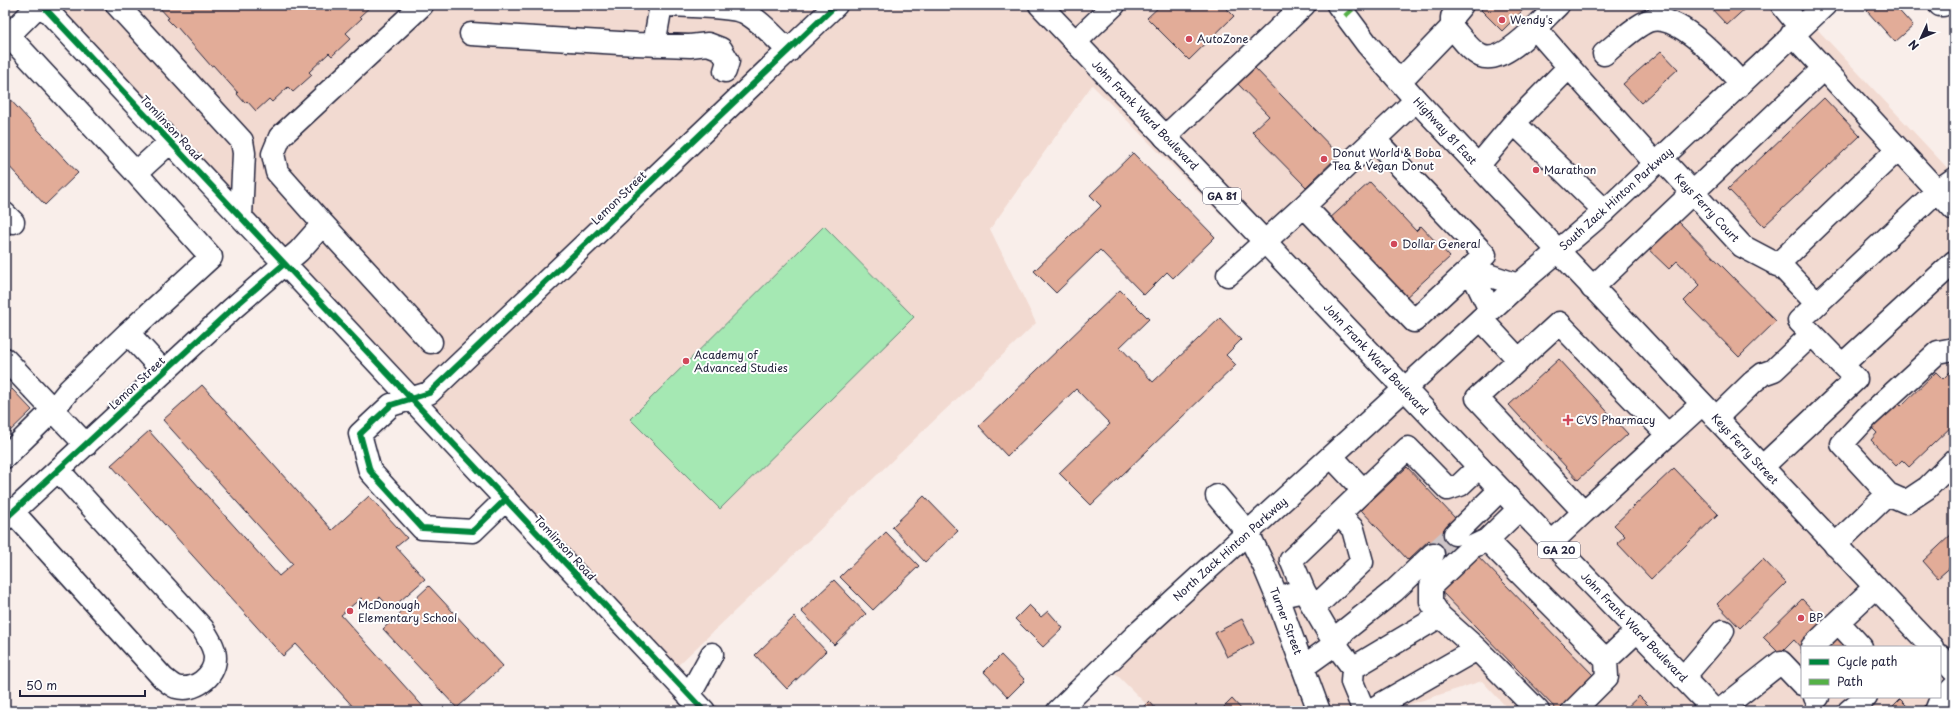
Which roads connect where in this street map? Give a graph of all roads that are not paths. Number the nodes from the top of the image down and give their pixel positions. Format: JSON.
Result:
{"nodes":[{"id":1,"x":41,"y":5,"type":"edge"},
{"id":2,"x":117,"y":5,"type":"edge"},
{"id":3,"x":422,"y":5,"type":"edge"},
{"id":4,"x":661,"y":5,"type":"edge"},
{"id":5,"x":666,"y":5,"type":"edge"},
{"id":6,"x":836,"y":5,"type":"edge"},
{"id":7,"x":1040,"y":5,"type":"edge"},
{"id":8,"x":1114,"y":5,"type":"edge"},
{"id":9,"x":1304,"y":5,"type":"edge"},
{"id":10,"x":1338,"y":5,"type":"edge"},
{"id":11,"x":1546,"y":5,"type":"edge"},
{"id":12,"x":1558,"y":5,"type":"edge"},
{"id":13,"x":1782,"y":5,"type":"edge"},
{"id":14,"x":1825,"y":5,"type":"edge"},
{"id":15,"x":1465,"y":6,"type":"edge"},
{"id":16,"x":1452,"y":27,"type":"junction"},
{"id":17,"x":1534,"y":28,"type":"junction"},
{"id":18,"x":1796,"y":31,"type":"junction"},
{"id":19,"x":7,"y":34,"type":"edge"},
{"id":20,"x":471,"y":34,"type":"dead end"},
{"id":21,"x":1075,"y":42,"type":"junction"},
{"id":22,"x":654,"y":45,"type":"junction"},
{"id":23,"x":789,"y":51,"type":"junction"},
{"id":24,"x":1604,"y":54,"type":"dead end"},
{"id":25,"x":1500,"y":55,"type":"junction"},
{"id":26,"x":1569,"y":67,"type":"junction"},
{"id":27,"x":1823,"y":69,"type":"junction"},
{"id":28,"x":726,"y":71,"type":"dead end"},
{"id":29,"x":1400,"y":81,"type":"junction"},
{"id":30,"x":1741,"y":83,"type":"junction"},
{"id":31,"x":1416,"y":100,"type":"junction"},
{"id":32,"x":1514,"y":123,"type":"junction"},
{"id":33,"x":1165,"y":137,"type":"junction"},
{"id":34,"x":1375,"y":140,"type":"junction"},
{"id":35,"x":170,"y":142,"type":"junction"},
{"id":36,"x":1898,"y":149,"type":"junction"},
{"id":37,"x":1659,"y":161,"type":"junction"},
{"id":38,"x":1478,"y":166,"type":"junction"},
{"id":39,"x":136,"y":173,"type":"junction"},
{"id":40,"x":1946,"y":185,"type":"edge"},
{"id":41,"x":1692,"y":192,"type":"junction"},
{"id":42,"x":1304,"y":206,"type":"junction"},
{"id":43,"x":1954,"y":209,"type":"edge"},
{"id":44,"x":1605,"y":211,"type":"junction"},
{"id":45,"x":241,"y":217,"type":"junction"},
{"id":46,"x":323,"y":224,"type":"junction"},
{"id":47,"x":1265,"y":242,"type":"junction"},
{"id":48,"x":1558,"y":251,"type":"junction"},
{"id":49,"x":1954,"y":262,"type":"edge"},
{"id":50,"x":284,"y":264,"type":"junction"},
{"id":51,"x":1777,"y":265,"type":"junction"},
{"id":52,"x":1470,"y":269,"type":"junction"},
{"id":53,"x":1228,"y":275,"type":"dead end"},
{"id":54,"x":1518,"y":284,"type":"junction"},
{"id":55,"x":1592,"y":288,"type":"junction"},
{"id":56,"x":1817,"y":304,"type":"junction"},
{"id":57,"x":1485,"y":315,"type":"junction"},
{"id":58,"x":128,"y":333,"type":"junction"},
{"id":59,"x":1811,"y":335,"type":"junction"},
{"id":60,"x":431,"y":342,"type":"dead end"},
{"id":61,"x":1954,"y":349,"type":"edge"},
{"id":62,"x":5,"y":359,"type":"edge"},
{"id":63,"x":1519,"y":360,"type":"junction"},
{"id":64,"x":1842,"y":365,"type":"junction"},
{"id":65,"x":164,"y":372,"type":"junction"},
{"id":66,"x":1403,"y":389,"type":"junction"},
{"id":67,"x":411,"y":399,"type":"junction"},
{"id":68,"x":53,"y":410,"type":"junction"},
{"id":69,"x":1709,"y":411,"type":"junction"},
{"id":70,"x":1668,"y":434,"type":"junction"},
{"id":71,"x":86,"y":445,"type":"junction"},
{"id":72,"x":5,"y":457,"type":"edge"},
{"id":73,"x":1332,"y":457,"type":"junction"},
{"id":74,"x":1954,"y":462,"type":"edge"},
{"id":75,"x":1479,"y":467,"type":"junction"},
{"id":76,"x":1762,"y":467,"type":"junction"},
{"id":77,"x":58,"y":470,"type":"junction"},
{"id":78,"x":1363,"y":490,"type":"junction"},
{"id":79,"x":1500,"y":490,"type":"junction"},
{"id":80,"x":1888,"y":494,"type":"junction"},
{"id":81,"x":1217,"y":496,"type":"dead end"},
{"id":82,"x":506,"y":499,"type":"junction"},
{"id":83,"x":1519,"y":509,"type":"junction"},
{"id":84,"x":1584,"y":512,"type":"junction"},
{"id":85,"x":1339,"y":514,"type":"junction"},
{"id":86,"x":9,"y":516,"type":"edge"},
{"id":87,"x":1248,"y":533,"type":"junction"},
{"id":88,"x":1455,"y":534,"type":"tunnel mouth"},
{"id":89,"x":1487,"y":540,"type":"junction"},
{"id":90,"x":1551,"y":543,"type":"junction"},
{"id":91,"x":1836,"y":545,"type":"junction"},
{"id":92,"x":1434,"y":554,"type":"tunnel mouth"},
{"id":93,"x":1875,"y":587,"type":"junction"},
{"id":94,"x":1278,"y":597,"type":"junction"},
{"id":95,"x":1309,"y":600,"type":"junction"},
{"id":96,"x":1440,"y":616,"type":"junction"},
{"id":97,"x":1637,"y":631,"type":"junction"},
{"id":98,"x":1723,"y":631,"type":"dead end"},
{"id":99,"x":1847,"y":638,"type":"edge"},
{"id":100,"x":1335,"y":644,"type":"junction"},
{"id":101,"x":1816,"y":646,"type":"edge"},
{"id":102,"x":1929,"y":646,"type":"edge"},
{"id":103,"x":1476,"y":649,"type":"junction"},
{"id":104,"x":712,"y":654,"type":"dead end"},
{"id":105,"x":1941,"y":658,"type":"edge"},
{"id":106,"x":1606,"y":660,"type":"junction"},
{"id":107,"x":1304,"y":667,"type":"junction"},
{"id":108,"x":1353,"y":668,"type":"junction"},
{"id":109,"x":1954,"y":671,"type":"edge"},
{"id":110,"x":1683,"y":678,"type":"junction"},
{"id":111,"x":1801,"y":678,"type":"edge"},
{"id":112,"x":1954,"y":687,"type":"edge"},
{"id":113,"x":689,"y":696,"type":"junction"},
{"id":114,"x":1865,"y":698,"type":"edge"},
{"id":115,"x":704,"y":711,"type":"edge"},
{"id":116,"x":1058,"y":711,"type":"edge"},
{"id":117,"x":1319,"y":711,"type":"edge"},
{"id":118,"x":1364,"y":711,"type":"edge"},
{"id":119,"x":1369,"y":711,"type":"edge"},
{"id":120,"x":1538,"y":711,"type":"edge"},
{"id":121,"x":1573,"y":711,"type":"edge"},
{"id":122,"x":1715,"y":711,"type":"edge"},
{"id":123,"x":1719,"y":711,"type":"edge"},
{"id":124,"x":1849,"y":711,"type":"edge"},
{"id":125,"x":1936,"y":711,"type":"edge"}],
"edges":[{"from":1,"to":19,"type":"main road"},
{"from":1,"to":35,"type":"main road","name":"Tomlinson Road"},
{"from":2,"to":45,"type":"main road"},
{"from":3,"to":46,"type":"main road"},
{"from":4,"to":22,"type":"main road"},
{"from":5,"to":23,"type":"main road"},
{"from":6,"to":23,"type":"main road","name":"Lemon Street"},
{"from":7,"to":21,"type":"main road","name":"John Frank Ward Boulevard","number":"GA 81"},
{"from":8,"to":21,"type":"main road"},
{"from":9,"to":33,"type":"main road"},
{"from":10,"to":29,"type":"main road","name":"Highway 81 East"},
{"from":11,"to":25,"type":"main road"},
{"from":12,"to":17,"type":"main road"},
{"from":13,"to":18,"type":"main road"},
{"from":14,"to":18,"type":"main road","name":"South Zack Hinton Parkway"},
{"from":15,"to":16,"type":"main road"},
{"from":16,"to":25,"type":"main road"},
{"from":16,"to":29,"type":"main road"},
{"from":17,"to":25,"type":"main road"},
{"from":17,"to":26,"type":"main road","name":"Keys Ferry Court"},
{"from":18,"to":27,"type":"main road"},
{"from":18,"to":30,"type":"main road","name":"South Zack Hinton Parkway"},
{"from":19,"to":39,"type":"main road"},
{"from":20,"to":22,"type":"main road"},
{"from":21,"to":33,"type":"main road","name":"John Frank Ward Boulevard","number":"GA 81"},
{"from":22,"to":28,"type":"main road"},
{"from":23,"to":67,"type":"main road","name":"Lemon Street"},
{"from":24,"to":30,"type":"main road"},
{"from":26,"to":32,"type":"main road"},
{"from":26,"to":37,"type":"main road","name":"Keys Ferry Court"},
{"from":27,"to":36,"type":"main road"},
{"from":27,"to":41,"type":"main road"},
{"from":29,"to":31,"type":"main road","name":"Highway 81 East"},
{"from":30,"to":37,"type":"main road","name":"South Zack Hinton Parkway"},
{"from":31,"to":34,"type":"main road"},
{"from":31,"to":38,"type":"main road","name":"Highway 81 East"},
{"from":32,"to":38,"type":"main road"},
{"from":32,"to":44,"type":"main road"},
{"from":33,"to":47,"type":"main road","name":"John Frank Ward Boulevard","number":"GA 81"},
{"from":34,"to":42,"type":"main road"},
{"from":34,"to":52,"type":"main road"},
{"from":35,"to":39,"type":"main road"},
{"from":35,"to":45,"type":"main road","name":"Tomlinson Road"},
{"from":36,"to":40,"type":"main road"},
{"from":36,"to":51,"type":"main road"},
{"from":37,"to":41,"type":"main road","name":"Keys Ferry Court"},
{"from":37,"to":44,"type":"main road","name":"South Zack Hinton Parkway"},
{"from":38,"to":48,"type":"main road","name":"Highway 81 East"},
{"from":39,"to":58,"type":"main road"},
{"from":40,"to":43,"type":"main road"},
{"from":40,"to":56,"type":"main road"},
{"from":41,"to":51,"type":"main road","name":"Keys Ferry Court"},
{"from":41,"to":55,"type":"main road"},
{"from":42,"to":47,"type":"main road"},
{"from":42,"to":52,"type":"main road"},
{"from":44,"to":48,"type":"main road","name":"South Zack Hinton Parkway"},
{"from":45,"to":50,"type":"main road","name":"Tomlinson Road"},
{"from":46,"to":50,"type":"main road","name":"Lemon Street"},
{"from":46,"to":60,"type":"main road"},
{"from":47,"to":53,"type":"main road"},
{"from":47,"to":66,"type":"main road","name":"John Frank Ward Boulevard","number":"GA 81"},
{"from":48,"to":54,"type":"main road","name":"South Zack Hinton Parkway"},
{"from":48,"to":55,"type":"main road","name":"Keys Ferry Street"},
{"from":49,"to":64,"type":"main road"},
{"from":50,"to":65,"type":"main road","name":"Lemon Street"},
{"from":50,"to":67,"type":"main road","name":"Tomlinson Road"},
{"from":51,"to":56,"type":"main road","name":"Keys Ferry Court"},
{"from":52,"to":54,"type":"main road"},
{"from":52,"to":57,"type":"main road"},
{"from":54,"to":57,"type":"main road","name":"South Zack Hinton Parkway"},
{"from":55,"to":69,"type":"main road","name":"Keys Ferry Street"},
{"from":56,"to":59,"type":"main road"},
{"from":57,"to":63,"type":"main road"},
{"from":57,"to":66,"type":"main road","name":"South Zack Hinton Parkway"},
{"from":58,"to":65,"type":"main road"},
{"from":58,"to":68,"type":"main road"},
{"from":59,"to":64,"type":"main road"},
{"from":59,"to":69,"type":"main road"},
{"from":61,"to":80,"type":"main road"},
{"from":62,"to":68,"type":"main road"},
{"from":63,"to":70,"type":"main road"},
{"from":63,"to":84,"type":"main road"},
{"from":64,"to":76,"type":"main road"},
{"from":65,"to":71,"type":"main road","name":"Lemon Street"},
{"from":66,"to":73,"type":"main road","name":"North Zack Hinton Parkway"},
{"from":66,"to":75,"type":"main road","name":"John Frank Ward Boulevard","number":"GA 20"},
{"from":67,"to":82,"type":"main road","name":"Tomlinson Road"},
{"from":67,"to":82,"type":"main road","name":"Lemon Street"},
{"from":68,"to":71,"type":"main road"},
{"from":68,"to":72,"type":"main road"},
{"from":69,"to":70,"type":"main road"},
{"from":69,"to":76,"type":"main road","name":"Keys Ferry Street"},
{"from":70,"to":84,"type":"main road"},
{"from":71,"to":77,"type":"main road","name":"Lemon Street"},
{"from":73,"to":78,"type":"main road"},
{"from":73,"to":87,"type":"main road","name":"North Zack Hinton Parkway"},
{"from":74,"to":80,"type":"main road"},
{"from":75,"to":78,"type":"main road"},
{"from":75,"to":79,"type":"main road","name":"John Frank Ward Boulevard","number":"GA 20"},
{"from":76,"to":91,"type":"main road","name":"Keys Ferry Street"},
{"from":77,"to":86,"type":"main road","name":"Lemon Street"},
{"from":77,"to":86,"type":"main road"},
{"from":78,"to":85,"type":"main road"},
{"from":79,"to":83,"type":"main road","name":"John Frank Ward Boulevard","number":"GA 20"},
{"from":79,"to":88,"type":"main road"},
{"from":80,"to":91,"type":"main road"},
{"from":81,"to":87,"type":"main road","name":"Turner Street"},
{"from":82,"to":113,"type":"main road","name":"Tomlinson Road"},
{"from":83,"to":89,"type":"main road"},
{"from":83,"to":90,"type":"main road","name":"John Frank Ward Boulevard","number":"GA 20"},
{"from":84,"to":90,"type":"main road"},
{"from":85,"to":95,"type":"main road"},
{"from":85,"to":95,"type":"main road"},
{"from":87,"to":94,"type":"main road","name":"Turner Street"},
{"from":87,"to":116,"type":"main road","name":"North Zack Hinton Parkway"},
{"from":89,"to":96,"type":"main road"},
{"from":89,"to":106,"type":"main road"},
{"from":90,"to":97,"type":"main road","name":"John Frank Ward Boulevard","number":"GA 20"},
{"from":91,"to":93,"type":"main road","name":"Keys Ferry Street"},
{"from":92,"to":100,"type":"main road"},
{"from":93,"to":99,"type":"main road"},
{"from":93,"to":102,"type":"main road","name":"Keys Ferry Street"},
{"from":94,"to":95,"type":"main road"},
{"from":94,"to":107,"type":"main road","name":"Turner Street"},
{"from":95,"to":100,"type":"main road"},
{"from":96,"to":103,"type":"main road"},
{"from":96,"to":108,"type":"main road"},
{"from":97,"to":106,"type":"main road"},
{"from":97,"to":110,"type":"main road","name":"John Frank Ward Boulevard","number":"GA 20"},
{"from":98,"to":110,"type":"main road"},
{"from":99,"to":101,"type":"main road"},
{"from":100,"to":107,"type":"main road"},
{"from":100,"to":108,"type":"main road"},
{"from":103,"to":119,"type":"main road"},
{"from":103,"to":120,"type":"main road"},
{"from":104,"to":113,"type":"main road"},
{"from":105,"to":109,"type":"main road","name":"Keys Ferry Street"},
{"from":106,"to":121,"type":"main road"},
{"from":107,"to":117,"type":"main road","name":"Turner Street"},
{"from":108,"to":118,"type":"main road"},
{"from":110,"to":122,"type":"main road","name":"John Frank Ward Boulevard","number":"GA 20"},
{"from":111,"to":123,"type":"main road"},
{"from":112,"to":125,"type":"main road"},
{"from":113,"to":115,"type":"main road","name":"Tomlinson Road"},
{"from":114,"to":124,"type":"main road"}]}
